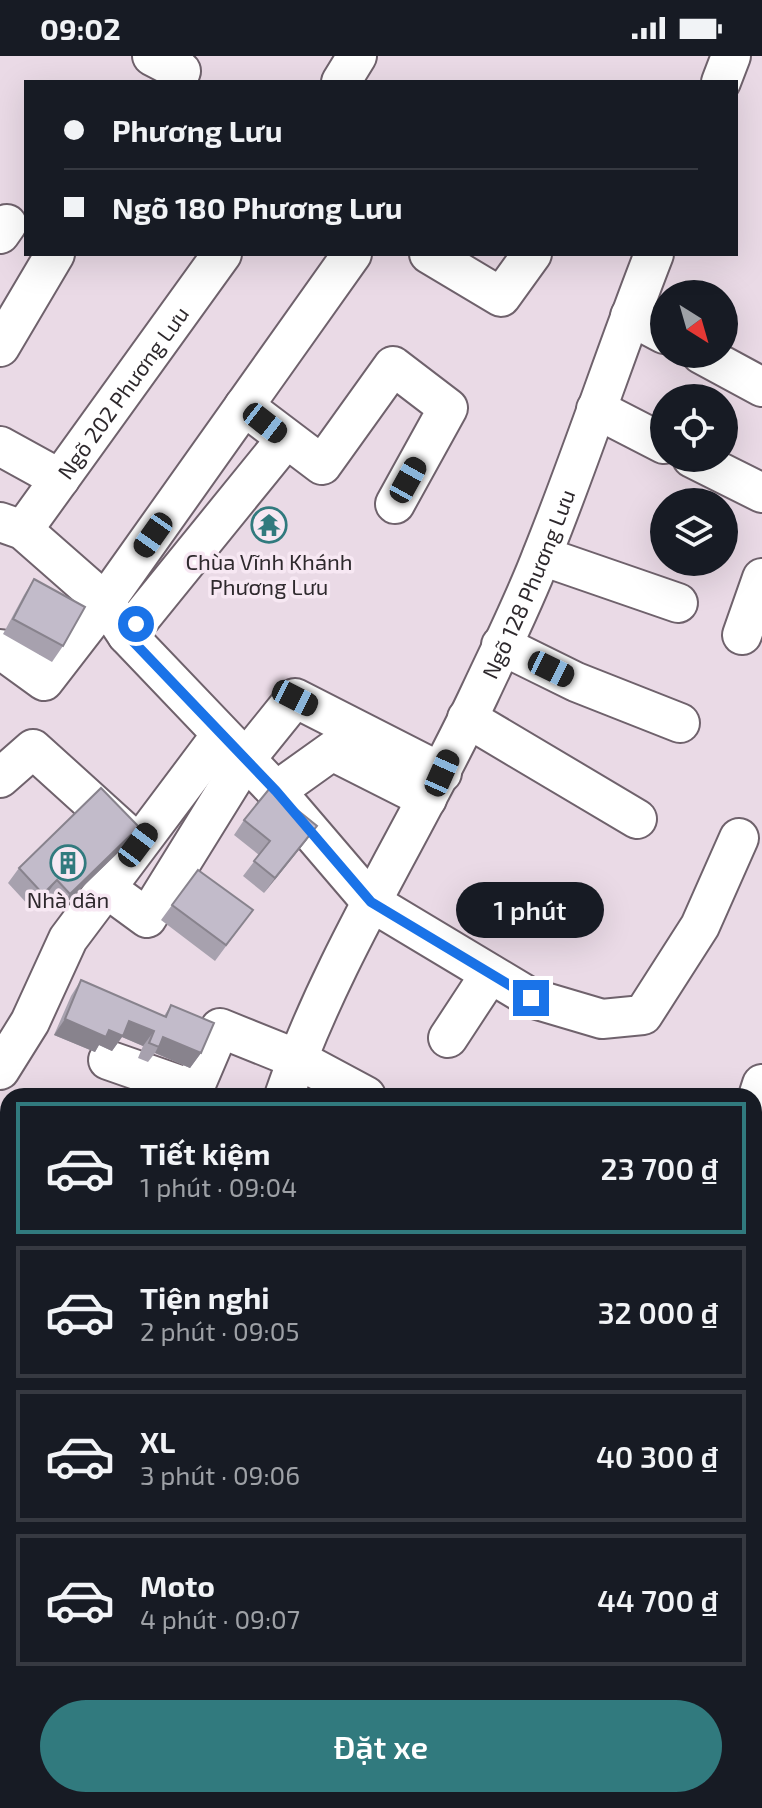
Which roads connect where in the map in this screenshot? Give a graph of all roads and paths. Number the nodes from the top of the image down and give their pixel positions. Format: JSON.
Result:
{"nodes":[{"id":1,"x":152,"y":56,"type":"edge"},
{"id":2,"x":357,"y":56,"type":"edge"},
{"id":3,"x":731,"y":56,"type":"edge"},
{"id":4,"x":178,"y":80,"type":"edge"},
{"id":5,"x":342,"y":80,"type":"edge"},
{"id":6,"x":722,"y":80,"type":"edge"},
{"id":7,"x":54,"y":256,"type":"edge"},
{"id":8,"x":221,"y":256,"type":"edge"},
{"id":9,"x":351,"y":256,"type":"edge"},
{"id":10,"x":432,"y":256,"type":"edge"},
{"id":11,"x":531,"y":256,"type":"edge"},
{"id":12,"x":653,"y":256,"type":"edge"},
{"id":13,"x":630,"y":316,"type":"junction"},
{"id":14,"x":650,"y":327,"type":"edge"},
{"id":15,"x":0,"y":347,"type":"edge"},
{"id":16,"x":727,"y":368,"type":"edge"},
{"id":17,"x":762,"y":387,"type":"edge"},
{"id":18,"x":244,"y":406,"type":"junction"},
{"id":19,"x":596,"y":409,"type":"junction"},
{"id":20,"x":650,"y":437,"type":"edge"},
{"id":21,"x":286,"y":439,"type":"junction"},
{"id":22,"x":0,"y":446,"type":"edge"},
{"id":23,"x":720,"y":472,"type":"edge"},
{"id":24,"x":60,"y":479,"type":"junction"},
{"id":25,"x":762,"y":493,"type":"edge"},
{"id":26,"x":395,"y":504,"type":"dead end"},
{"id":27,"x":12,"y":526,"type":"edge"},
{"id":28,"x":542,"y":556,"type":"junction"},
{"id":29,"x":762,"y":578,"type":"edge"},
{"id":30,"x":105,"y":602,"type":"junction"},
{"id":31,"x":678,"y":603,"type":"dead end"},
{"id":32,"x":127,"y":635,"type":"junction"},
{"id":33,"x":742,"y":635,"type":"dead end"},
{"id":34,"x":501,"y":645,"type":"junction"},
{"id":35,"x":0,"y":649,"type":"edge"},
{"id":36,"x":467,"y":718,"type":"junction"},
{"id":37,"x":680,"y":723,"type":"dead end"},
{"id":38,"x":233,"y":747,"type":"junction"},
{"id":39,"x":0,"y":778,"type":"edge"},
{"id":40,"x":435,"y":786,"type":"junction"},
{"id":41,"x":276,"y":791,"type":"junction"},
{"id":42,"x":637,"y":819,"type":"dead end"},
{"id":43,"x":739,"y":838,"type":"dead end"},
{"id":44,"x":138,"y":845,"type":"junction"},
{"id":45,"x":106,"y":888,"type":"junction"},
{"id":46,"x":371,"y":902,"type":"junction"},
{"id":47,"x":490,"y":974,"type":"junction"},
{"id":48,"x":11,"y":1029,"type":"edge"},
{"id":49,"x":448,"y":1038,"type":"dead end"},
{"id":50,"x":297,"y":1059,"type":"junction"},
{"id":51,"x":108,"y":1060,"type":"dead end"},
{"id":52,"x":0,"y":1070,"type":"edge"},
{"id":53,"x":179,"y":1088,"type":"edge"},
{"id":54,"x":194,"y":1088,"type":"edge"},
{"id":55,"x":287,"y":1088,"type":"edge"},
{"id":56,"x":351,"y":1088,"type":"edge"}],
"edges":[{"from":1,"to":4,"type":"street"},
{"from":2,"to":5,"type":"street"},
{"from":3,"to":6,"type":"street"},
{"from":7,"to":15,"type":"street"},
{"from":8,"to":24,"type":"street","name":"Ngõ 202 Phương Lưu"},
{"from":9,"to":18,"type":"street"},
{"from":10,"to":11,"type":"street"},
{"from":12,"to":13,"type":"street","name":"Ngõ 128 Phương Lưu"},
{"from":13,"to":14,"type":"street"},
{"from":13,"to":19,"type":"street","name":"Ngõ 128 Phương Lưu"},
{"from":16,"to":17,"type":"street"},
{"from":18,"to":21,"type":"street"},
{"from":18,"to":30,"type":"street"},
{"from":19,"to":20,"type":"street"},
{"from":19,"to":28,"type":"street","name":"Ngõ 128 Phương Lưu"},
{"from":21,"to":26,"type":"street"},
{"from":21,"to":32,"type":"street"},
{"from":22,"to":24,"type":"street"},
{"from":23,"to":25,"type":"street"},
{"from":24,"to":27,"type":"street","name":"Ngõ 202 Phương Lưu"},
{"from":27,"to":30,"type":"street"},
{"from":28,"to":31,"type":"street"},
{"from":28,"to":34,"type":"street","name":"Ngõ 128 Phương Lưu"},
{"from":29,"to":33,"type":"street"},
{"from":30,"to":32,"type":"street"},
{"from":30,"to":35,"type":"street"},
{"from":32,"to":38,"type":"street"},
{"from":34,"to":36,"type":"street","name":"Ngõ 128 Phương Lưu"},
{"from":34,"to":37,"type":"street"},
{"from":36,"to":40,"type":"street","name":"Ngõ 128 Phương Lưu"},
{"from":36,"to":42,"type":"street"},
{"from":38,"to":40,"type":"street"},
{"from":38,"to":41,"type":"street"},
{"from":38,"to":44,"type":"street"},
{"from":38,"to":45,"type":"street"},
{"from":39,"to":44,"type":"street"},
{"from":40,"to":41,"type":"street"},
{"from":40,"to":46,"type":"street","name":"Ngõ 128 Phương Lưu"},
{"from":41,"to":46,"type":"street"},
{"from":43,"to":47,"type":"street"},
{"from":44,"to":45,"type":"street"},
{"from":45,"to":48,"type":"street"},
{"from":46,"to":47,"type":"street"},
{"from":46,"to":50,"type":"street","name":"Ngõ 128 Phương Lưu"},
{"from":47,"to":49,"type":"street"},
{"from":48,"to":52,"type":"street"},
{"from":50,"to":54,"type":"street"},
{"from":50,"to":55,"type":"street","name":"Ngõ 128 Phương Lưu"},
{"from":50,"to":56,"type":"street"},
{"from":51,"to":53,"type":"street"}]}
